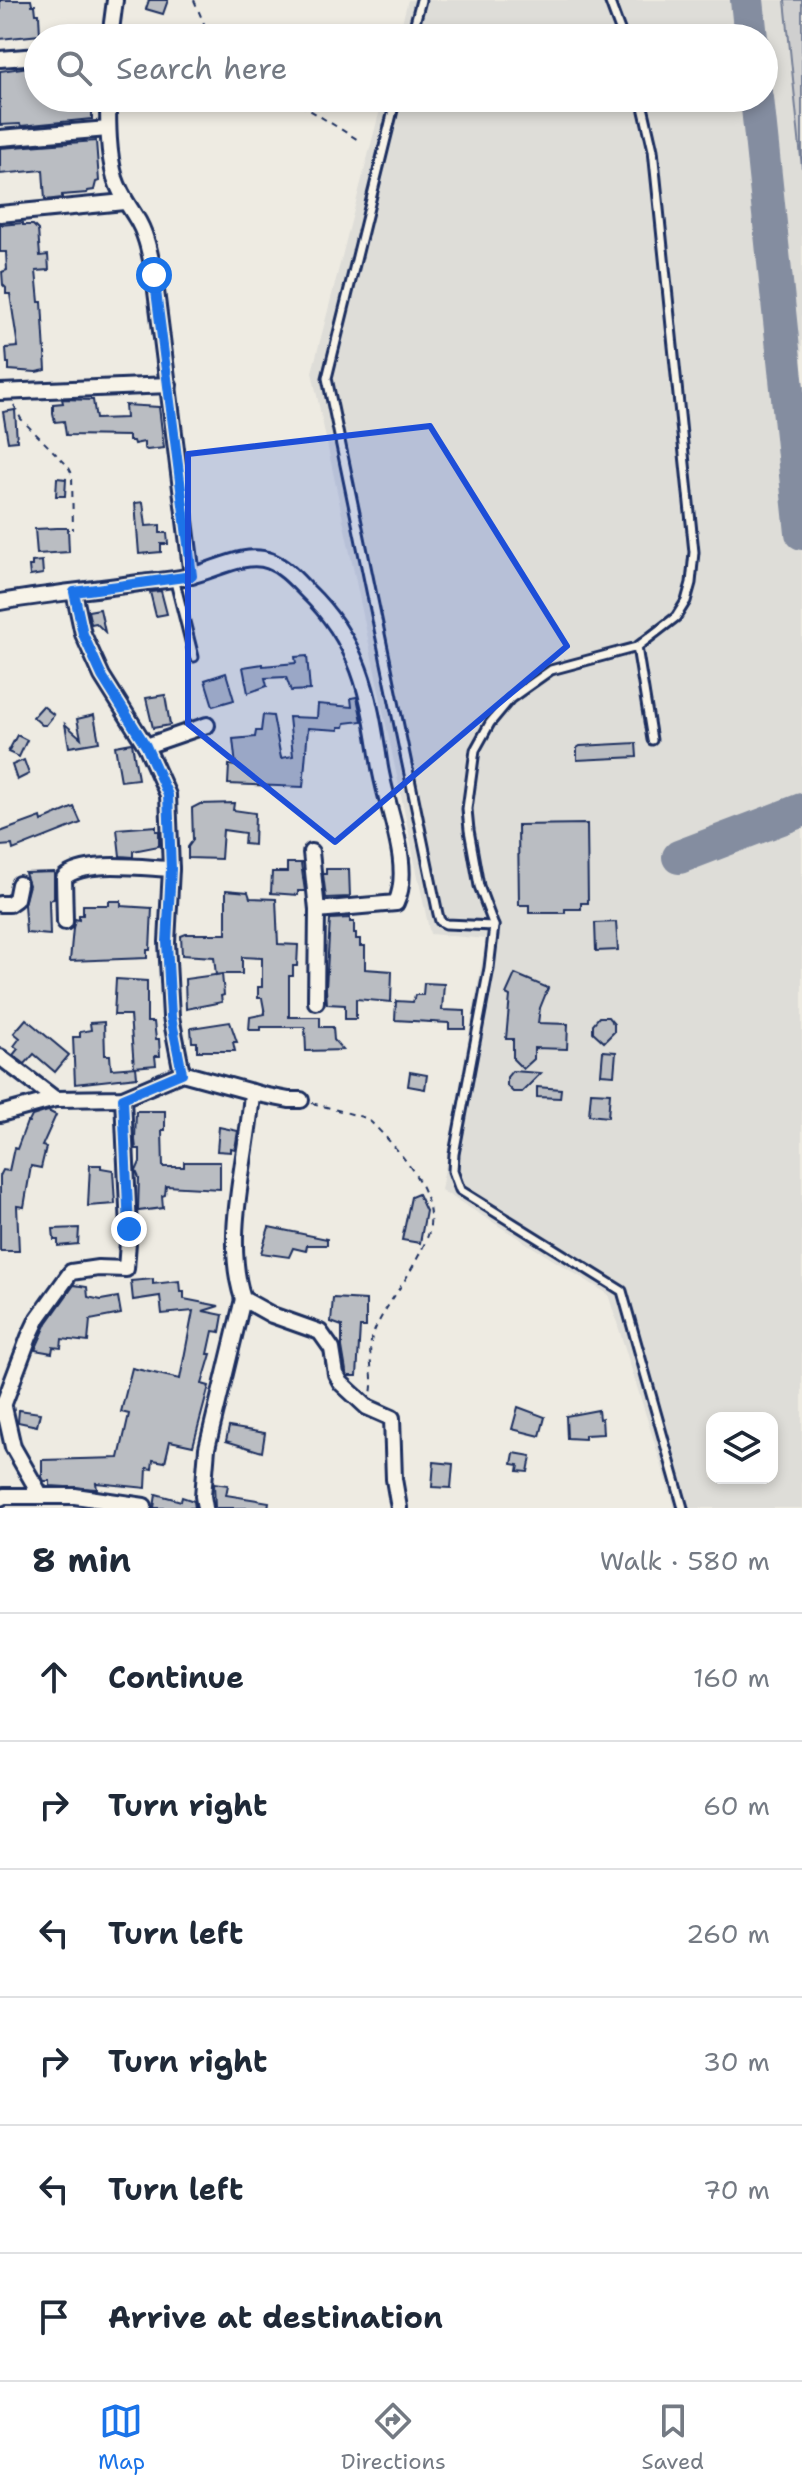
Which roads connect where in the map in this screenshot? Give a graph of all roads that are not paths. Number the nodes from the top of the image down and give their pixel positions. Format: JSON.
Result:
{"nodes":[{"id":1,"x":115,"y":0,"type":"edge"},
{"id":2,"x":421,"y":0,"type":"edge"},
{"id":3,"x":609,"y":0,"type":"edge"},
{"id":4,"x":112,"y":24,"type":"edge"},
{"id":5,"x":415,"y":24,"type":"edge"},
{"id":6,"x":618,"y":24,"type":"edge"},
{"id":7,"x":24,"y":57,"type":"edge"},
{"id":8,"x":0,"y":59,"type":"edge"},
{"id":9,"x":108,"y":112,"type":"edge"},
{"id":10,"x":393,"y":112,"type":"edge"},
{"id":11,"x":644,"y":112,"type":"edge"},
{"id":12,"x":108,"y":129,"type":"junction"},
{"id":13,"x":0,"y":138,"type":"edge"},
{"id":14,"x":124,"y":202,"type":"junction"},
{"id":15,"x":0,"y":214,"type":"edge"},
{"id":16,"x":169,"y":385,"type":"junction"},
{"id":17,"x":4,"y":393,"type":"edge"},
{"id":18,"x":192,"y":576,"type":"junction"},
{"id":19,"x":174,"y":578,"type":"junction"},
{"id":20,"x":74,"y":592,"type":"junction"},
{"id":21,"x":0,"y":602,"type":"edge"},
{"id":22,"x":637,"y":647,"type":"junction"},
{"id":23,"x":194,"y":657,"type":"dead end"},
{"id":24,"x":207,"y":725,"type":"dead end"},
{"id":25,"x":652,"y":740,"type":"dead end"},
{"id":26,"x":146,"y":746,"type":"junction"},
{"id":27,"x":311,"y":852,"type":"dead end"},
{"id":28,"x":171,"y":869,"type":"junction"},
{"id":29,"x":19,"y":884,"type":"dead end"},
{"id":30,"x":0,"y":904,"type":"edge"},
{"id":31,"x":317,"y":910,"type":"junction"},
{"id":32,"x":65,"y":922,"type":"dead end"},
{"id":33,"x":494,"y":926,"type":"junction"},
{"id":34,"x":316,"y":1002,"type":"dead end"},
{"id":35,"x":0,"y":1057,"type":"edge"},
{"id":36,"x":182,"y":1073,"type":"junction"},
{"id":37,"x":252,"y":1092,"type":"junction"},
{"id":38,"x":123,"y":1098,"type":"junction"},
{"id":39,"x":55,"y":1099,"type":"junction"},
{"id":40,"x":301,"y":1100,"type":"road end"},
{"id":41,"x":0,"y":1114,"type":"edge"},
{"id":42,"x":243,"y":1299,"type":"junction"},
{"id":43,"x":2,"y":1410,"type":"edge"},
{"id":44,"x":7,"y":1447,"type":"edge"},
{"id":45,"x":41,"y":1496,"type":"junction"},
{"id":46,"x":0,"y":1498,"type":"edge"},
{"id":47,"x":144,"y":1506,"type":"dead end"},
{"id":48,"x":205,"y":1508,"type":"edge"},
{"id":49,"x":399,"y":1508,"type":"edge"},
{"id":50,"x":683,"y":1508,"type":"edge"}],
"edges":[{"from":1,"to":4,"type":"street"},
{"from":2,"to":5,"type":"lane"},
{"from":3,"to":6,"type":"lane"},
{"from":7,"to":8,"type":"street"},
{"from":9,"to":12,"type":"street"},
{"from":10,"to":33,"type":"lane"},
{"from":11,"to":22,"type":"lane"},
{"from":12,"to":13,"type":"street"},
{"from":12,"to":14,"type":"street"},
{"from":14,"to":15,"type":"street"},
{"from":14,"to":16,"type":"street"},
{"from":16,"to":17,"type":"street"},
{"from":16,"to":18,"type":"street"},
{"from":18,"to":19,"type":"street"},
{"from":18,"to":31,"type":"street"},
{"from":19,"to":20,"type":"street"},
{"from":19,"to":23,"type":"lane"},
{"from":20,"to":21,"type":"street"},
{"from":20,"to":26,"type":"street"},
{"from":22,"to":25,"type":"lane"},
{"from":22,"to":33,"type":"lane"},
{"from":24,"to":26,"type":"street"},
{"from":26,"to":28,"type":"street"},
{"from":27,"to":31,"type":"street"},
{"from":28,"to":32,"type":"street"},
{"from":28,"to":36,"type":"street"},
{"from":29,"to":30,"type":"street"},
{"from":31,"to":34,"type":"street"},
{"from":33,"to":50,"type":"lane"},
{"from":35,"to":39,"type":"street"},
{"from":36,"to":37,"type":"street"},
{"from":36,"to":38,"type":"street"},
{"from":37,"to":40,"type":"street"},
{"from":37,"to":42,"type":"street"},
{"from":38,"to":39,"type":"street"},
{"from":38,"to":43,"type":"street"},
{"from":39,"to":41,"type":"street"},
{"from":42,"to":48,"type":"street"},
{"from":42,"to":49,"type":"street"},
{"from":43,"to":44,"type":"street"},
{"from":44,"to":45,"type":"street"},
{"from":45,"to":46,"type":"street"},
{"from":45,"to":47,"type":"street"}]}
